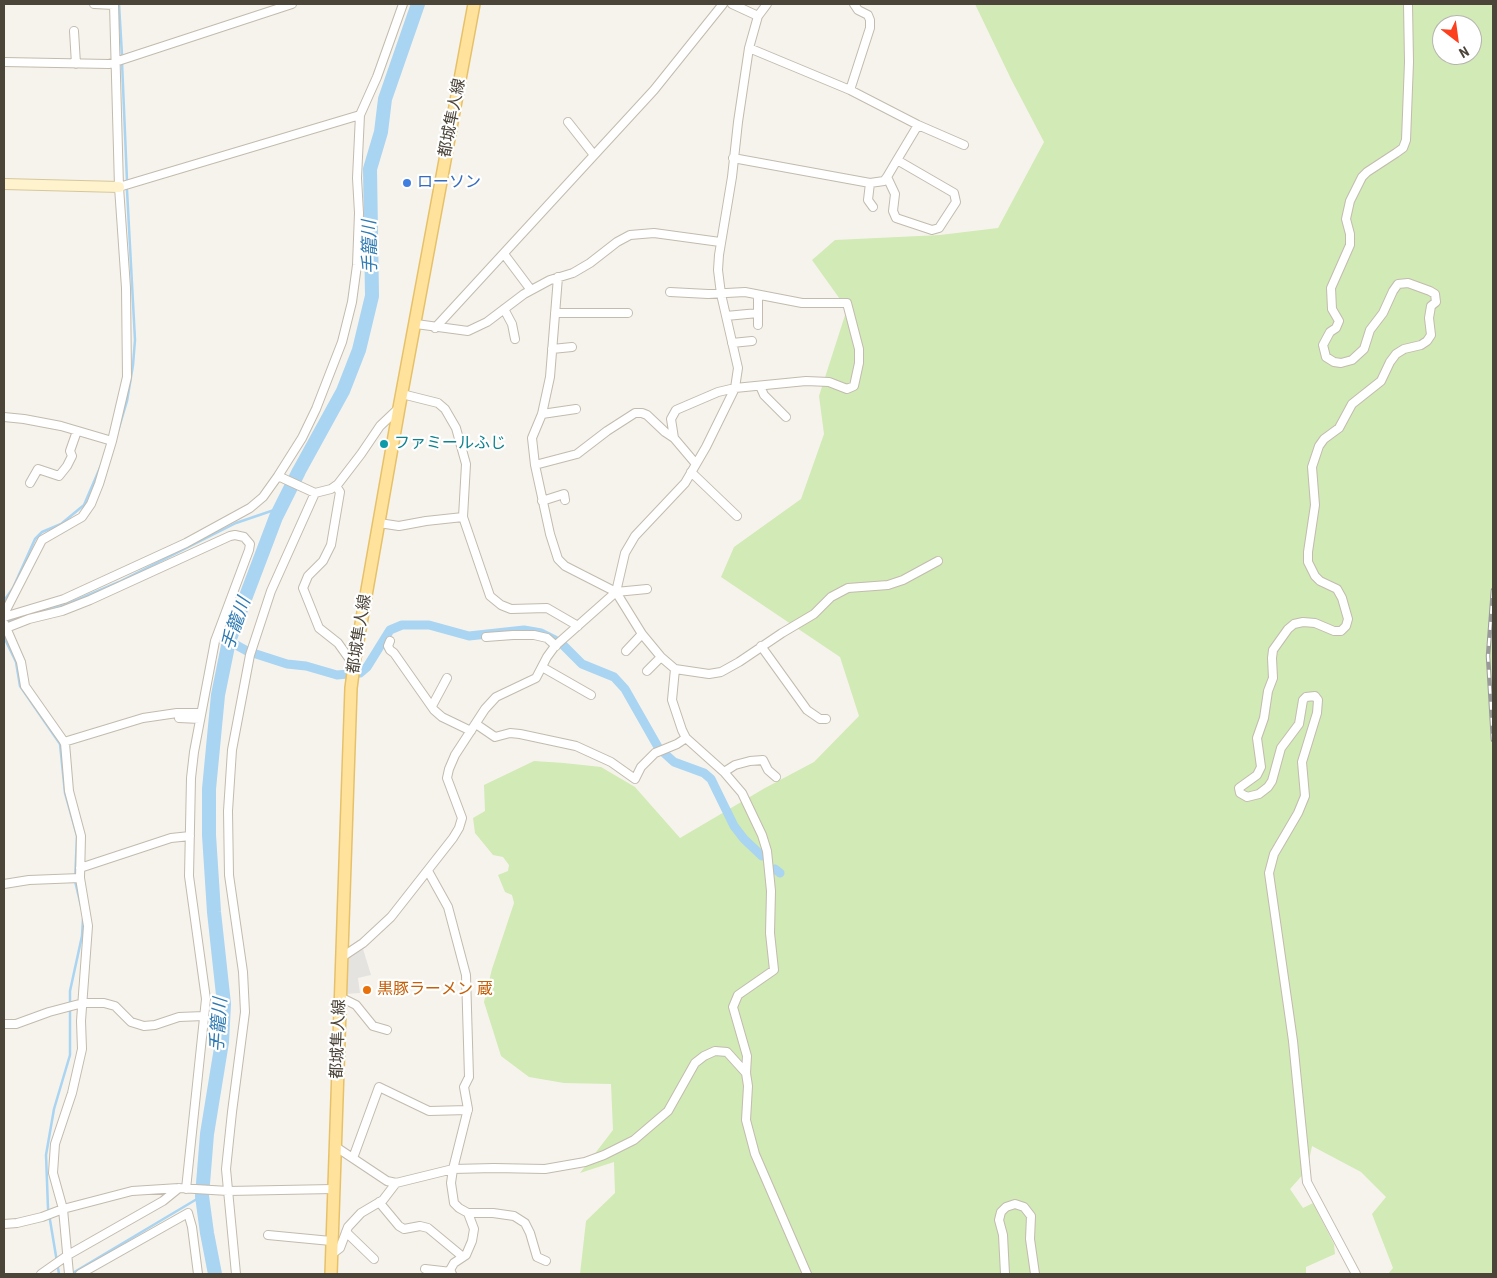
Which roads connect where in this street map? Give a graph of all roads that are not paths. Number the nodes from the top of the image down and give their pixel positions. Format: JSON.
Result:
{"nodes":[{"id":1,"x":94,"y":4,"type":"edge"},
{"id":2,"x":114,"y":4,"type":"edge"},
{"id":3,"x":292,"y":4,"type":"edge"},
{"id":4,"x":403,"y":4,"type":"edge"},
{"id":5,"x":474,"y":4,"type":"edge"},
{"id":6,"x":724,"y":4,"type":"edge"},
{"id":7,"x":732,"y":4,"type":"edge"},
{"id":8,"x":768,"y":4,"type":"edge"},
{"id":9,"x":854,"y":4,"type":"edge"},
{"id":10,"x":1408,"y":4,"type":"edge"},
{"id":11,"x":758,"y":16,"type":"junction"},
{"id":12,"x":74,"y":31,"type":"dead end"},
{"id":13,"x":749,"y":48,"type":"junction"},
{"id":14,"x":4,"y":62,"type":"edge"},
{"id":15,"x":116,"y":62,"type":"junction"},
{"id":16,"x":76,"y":64,"type":"junction"},
{"id":17,"x":850,"y":90,"type":"junction"},
{"id":18,"x":360,"y":116,"type":"junction"},
{"id":19,"x":568,"y":122,"type":"dead end"},
{"id":20,"x":918,"y":125,"type":"junction"},
{"id":21,"x":964,"y":146,"type":"dead end"},
{"id":22,"x":594,"y":155,"type":"junction"},
{"id":23,"x":733,"y":158,"type":"junction"},
{"id":24,"x":897,"y":160,"type":"junction"},
{"id":25,"x":887,"y":176,"type":"junction"},
{"id":26,"x":870,"y":183,"type":"junction"},
{"id":27,"x":4,"y":184,"type":"edge"},
{"id":28,"x":119,"y":187,"type":"junction"},
{"id":29,"x":872,"y":207,"type":"dead end"},
{"id":30,"x":720,"y":242,"type":"junction"},
{"id":31,"x":504,"y":254,"type":"junction"},
{"id":32,"x":558,"y":277,"type":"junction"},
{"id":33,"x":531,"y":290,"type":"junction"},
{"id":34,"x":670,"y":292,"type":"dead end"},
{"id":35,"x":721,"y":294,"type":"junction"},
{"id":36,"x":758,"y":295,"type":"junction"},
{"id":37,"x":504,"y":309,"type":"junction"},
{"id":38,"x":555,"y":313,"type":"junction"},
{"id":39,"x":628,"y":313,"type":"dead end"},
{"id":40,"x":758,"y":313,"type":"junction"},
{"id":41,"x":726,"y":316,"type":"junction"},
{"id":42,"x":416,"y":324,"type":"junction"},
{"id":43,"x":758,"y":324,"type":"dead end"},
{"id":44,"x":435,"y":328,"type":"junction"},
{"id":45,"x":515,"y":339,"type":"dead end"},
{"id":46,"x":752,"y":341,"type":"dead end"},
{"id":47,"x":732,"y":343,"type":"junction"},
{"id":48,"x":572,"y":347,"type":"dead end"},
{"id":49,"x":552,"y":349,"type":"junction"},
{"id":50,"x":760,"y":386,"type":"junction"},
{"id":51,"x":735,"y":388,"type":"junction"},
{"id":52,"x":402,"y":394,"type":"junction"},
{"id":53,"x":399,"y":408,"type":"junction"},
{"id":54,"x":576,"y":408,"type":"dead end"},
{"id":55,"x":542,"y":414,"type":"junction"},
{"id":56,"x":4,"y":417,"type":"edge"},
{"id":57,"x":786,"y":417,"type":"dead end"},
{"id":58,"x":77,"y":431,"type":"junction"},
{"id":59,"x":674,"y":438,"type":"junction"},
{"id":60,"x":112,"y":441,"type":"junction"},
{"id":61,"x":696,"y":464,"type":"junction"},
{"id":62,"x":535,"y":465,"type":"junction"},
{"id":63,"x":691,"y":472,"type":"junction"},
{"id":64,"x":278,"y":476,"type":"junction"},
{"id":65,"x":30,"y":483,"type":"dead end"},
{"id":66,"x":336,"y":486,"type":"junction"},
{"id":67,"x":315,"y":492,"type":"junction"},
{"id":68,"x":565,"y":500,"type":"dead end"},
{"id":69,"x":542,"y":501,"type":"junction"},
{"id":70,"x":737,"y":516,"type":"dead end"},
{"id":71,"x":463,"y":518,"type":"junction"},
{"id":72,"x":378,"y":524,"type":"junction"},
{"id":73,"x":938,"y":561,"type":"dead end"},
{"id":74,"x":646,"y":590,"type":"dead end"},
{"id":75,"x":616,"y":592,"type":"junction"},
{"id":76,"x":4,"y":616,"type":"edge"},
{"id":77,"x":5,"y":626,"type":"edge"},
{"id":78,"x":578,"y":626,"type":"junction"},
{"id":79,"x":642,"y":634,"type":"junction"},
{"id":80,"x":486,"y":638,"type":"dead end"},
{"id":81,"x":390,"y":641,"type":"dead end"},
{"id":82,"x":556,"y":646,"type":"junction"},
{"id":83,"x":761,"y":646,"type":"junction"},
{"id":84,"x":626,"y":651,"type":"dead end"},
{"id":85,"x":661,"y":657,"type":"junction"},
{"id":86,"x":355,"y":659,"type":"junction"},
{"id":87,"x":542,"y":667,"type":"junction"},
{"id":88,"x":676,"y":669,"type":"junction"},
{"id":89,"x":647,"y":671,"type":"dead end"},
{"id":90,"x":446,"y":678,"type":"dead end"},
{"id":91,"x":591,"y":695,"type":"dead end"},
{"id":92,"x":432,"y":706,"type":"junction"},
{"id":93,"x":200,"y":716,"type":"junction"},
{"id":94,"x":826,"y":719,"type":"dead end"},
{"id":95,"x":476,"y":724,"type":"junction"},
{"id":96,"x":471,"y":732,"type":"junction"},
{"id":97,"x":686,"y":738,"type":"junction"},
{"id":98,"x":65,"y":744,"type":"junction"},
{"id":99,"x":724,"y":772,"type":"junction"},
{"id":100,"x":776,"y":777,"type":"dead end"},
{"id":101,"x":190,"y":836,"type":"junction"},
{"id":102,"x":80,"y":868,"type":"junction"},
{"id":103,"x":428,"y":871,"type":"junction"},
{"id":104,"x":79,"y":878,"type":"junction"},
{"id":105,"x":4,"y":884,"type":"edge"},
{"id":106,"x":342,"y":957,"type":"junction"},
{"id":107,"x":340,"y":997,"type":"junction"},
{"id":108,"x":83,"y":1003,"type":"junction"},
{"id":109,"x":204,"y":1016,"type":"junction"},
{"id":110,"x":4,"y":1024,"type":"edge"},
{"id":111,"x":387,"y":1030,"type":"dead end"},
{"id":112,"x":746,"y":1073,"type":"junction"},
{"id":113,"x":468,"y":1110,"type":"junction"},
{"id":114,"x":336,"y":1147,"type":"junction"},
{"id":115,"x":353,"y":1158,"type":"junction"},
{"id":116,"x":453,"y":1169,"type":"junction"},
{"id":117,"x":396,"y":1183,"type":"junction"},
{"id":118,"x":185,"y":1189,"type":"junction"},
{"id":119,"x":333,"y":1189,"type":"junction"},
{"id":120,"x":228,"y":1191,"type":"junction"},
{"id":121,"x":380,"y":1202,"type":"junction"},
{"id":122,"x":63,"y":1209,"type":"junction"},
{"id":123,"x":468,"y":1213,"type":"junction"},
{"id":124,"x":4,"y":1224,"type":"edge"},
{"id":125,"x":346,"y":1232,"type":"junction"},
{"id":126,"x":268,"y":1235,"type":"dead end"},
{"id":127,"x":331,"y":1241,"type":"junction"},
{"id":128,"x":332,"y":1254,"type":"junction"},
{"id":129,"x":65,"y":1257,"type":"junction"},
{"id":130,"x":463,"y":1257,"type":"junction"},
{"id":131,"x":374,"y":1259,"type":"dead end"},
{"id":132,"x":546,"y":1261,"type":"dead end"},
{"id":133,"x":425,"y":1269,"type":"dead end"},
{"id":134,"x":69,"y":1272,"type":"edge"},
{"id":135,"x":452,"y":1273,"type":"edge"},
{"id":136,"x":41,"y":1274,"type":"edge"},
{"id":137,"x":80,"y":1274,"type":"edge"},
{"id":138,"x":198,"y":1274,"type":"edge"},
{"id":139,"x":236,"y":1274,"type":"edge"},
{"id":140,"x":331,"y":1274,"type":"edge"},
{"id":141,"x":807,"y":1274,"type":"edge"},
{"id":142,"x":1005,"y":1274,"type":"edge"},
{"id":143,"x":1036,"y":1274,"type":"edge"},
{"id":144,"x":1356,"y":1274,"type":"edge"}],
"edges":[{"from":1,"to":2,"type":"street"},
{"from":2,"to":15,"type":"street"},
{"from":3,"to":15,"type":"street"},
{"from":4,"to":18,"type":"street"},
{"from":5,"to":42,"type":"main road","name":"都城隼人線"},
{"from":6,"to":22,"type":"street"},
{"from":7,"to":11,"type":"street"},
{"from":8,"to":11,"type":"street"},
{"from":9,"to":17,"type":"street"},
{"from":10,"to":144,"type":"street"},
{"from":11,"to":13,"type":"street"},
{"from":12,"to":16,"type":"street"},
{"from":13,"to":17,"type":"street"},
{"from":13,"to":23,"type":"street"},
{"from":14,"to":16,"type":"street"},
{"from":15,"to":16,"type":"street"},
{"from":15,"to":28,"type":"street"},
{"from":17,"to":20,"type":"street"},
{"from":18,"to":28,"type":"street"},
{"from":18,"to":64,"type":"street"},
{"from":19,"to":22,"type":"street"},
{"from":20,"to":21,"type":"street"},
{"from":20,"to":24,"type":"street"},
{"from":22,"to":31,"type":"street"},
{"from":23,"to":26,"type":"street"},
{"from":23,"to":30,"type":"street"},
{"from":24,"to":25,"type":"street"},
{"from":24,"to":25,"type":"street"},
{"from":25,"to":26,"type":"street"},
{"from":26,"to":29,"type":"street"},
{"from":27,"to":28,"type":"street"},
{"from":28,"to":60,"type":"street"},
{"from":30,"to":32,"type":"street"},
{"from":30,"to":35,"type":"street"},
{"from":31,"to":33,"type":"street"},
{"from":31,"to":44,"type":"street"},
{"from":32,"to":33,"type":"street"},
{"from":32,"to":38,"type":"street"},
{"from":33,"to":37,"type":"street"},
{"from":34,"to":35,"type":"street"},
{"from":35,"to":36,"type":"street"},
{"from":35,"to":41,"type":"street"},
{"from":36,"to":40,"type":"street"},
{"from":36,"to":50,"type":"street"},
{"from":37,"to":44,"type":"street"},
{"from":37,"to":45,"type":"street"},
{"from":38,"to":39,"type":"street"},
{"from":38,"to":49,"type":"street"},
{"from":40,"to":41,"type":"street"},
{"from":40,"to":43,"type":"street"},
{"from":41,"to":47,"type":"street"},
{"from":42,"to":44,"type":"street"},
{"from":42,"to":52,"type":"main road","name":"都城隼人線"},
{"from":46,"to":47,"type":"street"},
{"from":47,"to":51,"type":"street"},
{"from":48,"to":49,"type":"street"},
{"from":49,"to":55,"type":"street"},
{"from":50,"to":51,"type":"street"},
{"from":50,"to":57,"type":"street"},
{"from":51,"to":59,"type":"street"},
{"from":51,"to":61,"type":"street"},
{"from":52,"to":53,"type":"main road","name":"都城隼人線"},
{"from":52,"to":71,"type":"street"},
{"from":53,"to":66,"type":"street"},
{"from":53,"to":72,"type":"main road","name":"都城隼人線"},
{"from":54,"to":55,"type":"street"},
{"from":55,"to":62,"type":"street"},
{"from":56,"to":58,"type":"street"},
{"from":58,"to":60,"type":"street"},
{"from":58,"to":65,"type":"street"},
{"from":59,"to":61,"type":"street"},
{"from":59,"to":62,"type":"street"},
{"from":60,"to":76,"type":"street"},
{"from":61,"to":63,"type":"street"},
{"from":62,"to":69,"type":"street"},
{"from":63,"to":70,"type":"street"},
{"from":63,"to":75,"type":"street"},
{"from":64,"to":67,"type":"street"},
{"from":64,"to":76,"type":"street"},
{"from":66,"to":67,"type":"street"},
{"from":66,"to":86,"type":"street"},
{"from":67,"to":120,"type":"street"},
{"from":68,"to":69,"type":"street"},
{"from":69,"to":75,"type":"street"},
{"from":71,"to":72,"type":"street"},
{"from":71,"to":78,"type":"street"},
{"from":72,"to":86,"type":"main road","name":"都城隼人線"},
{"from":73,"to":83,"type":"street"},
{"from":74,"to":75,"type":"street"},
{"from":75,"to":78,"type":"street"},
{"from":75,"to":79,"type":"street"},
{"from":77,"to":93,"type":"street"},
{"from":77,"to":98,"type":"street"},
{"from":78,"to":82,"type":"street"},
{"from":79,"to":84,"type":"street"},
{"from":79,"to":85,"type":"street"},
{"from":80,"to":82,"type":"street"},
{"from":81,"to":92,"type":"street"},
{"from":82,"to":87,"type":"street"},
{"from":83,"to":88,"type":"street"},
{"from":83,"to":94,"type":"street"},
{"from":85,"to":88,"type":"street"},
{"from":85,"to":89,"type":"street"},
{"from":86,"to":106,"type":"main road","name":"都城隼人線"},
{"from":87,"to":91,"type":"street"},
{"from":87,"to":95,"type":"street"},
{"from":88,"to":97,"type":"street"},
{"from":90,"to":92,"type":"street"},
{"from":92,"to":96,"type":"street"},
{"from":93,"to":98,"type":"street"},
{"from":93,"to":101,"type":"street"},
{"from":95,"to":96,"type":"street"},
{"from":95,"to":97,"type":"street"},
{"from":96,"to":103,"type":"street"},
{"from":97,"to":99,"type":"street"},
{"from":98,"to":102,"type":"street"},
{"from":99,"to":100,"type":"street"},
{"from":99,"to":112,"type":"street"},
{"from":101,"to":102,"type":"street"},
{"from":101,"to":109,"type":"street"},
{"from":102,"to":104,"type":"street"},
{"from":103,"to":106,"type":"street"},
{"from":103,"to":113,"type":"street"},
{"from":104,"to":105,"type":"street"},
{"from":104,"to":108,"type":"street"},
{"from":106,"to":107,"type":"main road","name":"都城隼人線"},
{"from":107,"to":111,"type":"street"},
{"from":107,"to":114,"type":"main road","name":"都城隼人線"},
{"from":108,"to":109,"type":"street"},
{"from":108,"to":110,"type":"street"},
{"from":108,"to":122,"type":"street"},
{"from":109,"to":118,"type":"street"},
{"from":112,"to":116,"type":"street"},
{"from":112,"to":141,"type":"street"},
{"from":113,"to":115,"type":"street"},
{"from":113,"to":116,"type":"street"},
{"from":114,"to":115,"type":"street"},
{"from":114,"to":119,"type":"main road","name":"都城隼人線"},
{"from":115,"to":117,"type":"street"},
{"from":116,"to":117,"type":"street"},
{"from":116,"to":123,"type":"street"},
{"from":117,"to":121,"type":"street"},
{"from":118,"to":120,"type":"street"},
{"from":118,"to":122,"type":"street"},
{"from":118,"to":129,"type":"street"},
{"from":119,"to":120,"type":"street"},
{"from":119,"to":127,"type":"main road","name":"都城隼人線"},
{"from":120,"to":139,"type":"street"},
{"from":121,"to":125,"type":"street"},
{"from":121,"to":130,"type":"street"},
{"from":122,"to":124,"type":"street"},
{"from":122,"to":129,"type":"street"},
{"from":123,"to":130,"type":"street"},
{"from":123,"to":132,"type":"street"},
{"from":125,"to":128,"type":"street"},
{"from":125,"to":131,"type":"street"},
{"from":126,"to":127,"type":"street"},
{"from":127,"to":128,"type":"main road","name":"都城隼人線"},
{"from":128,"to":140,"type":"main road","name":"都城隼人線"},
{"from":129,"to":134,"type":"street"},
{"from":129,"to":136,"type":"street"},
{"from":130,"to":135,"type":"street"},
{"from":133,"to":135,"type":"street"},
{"from":137,"to":138,"type":"street"},
{"from":142,"to":143,"type":"street"}]}
